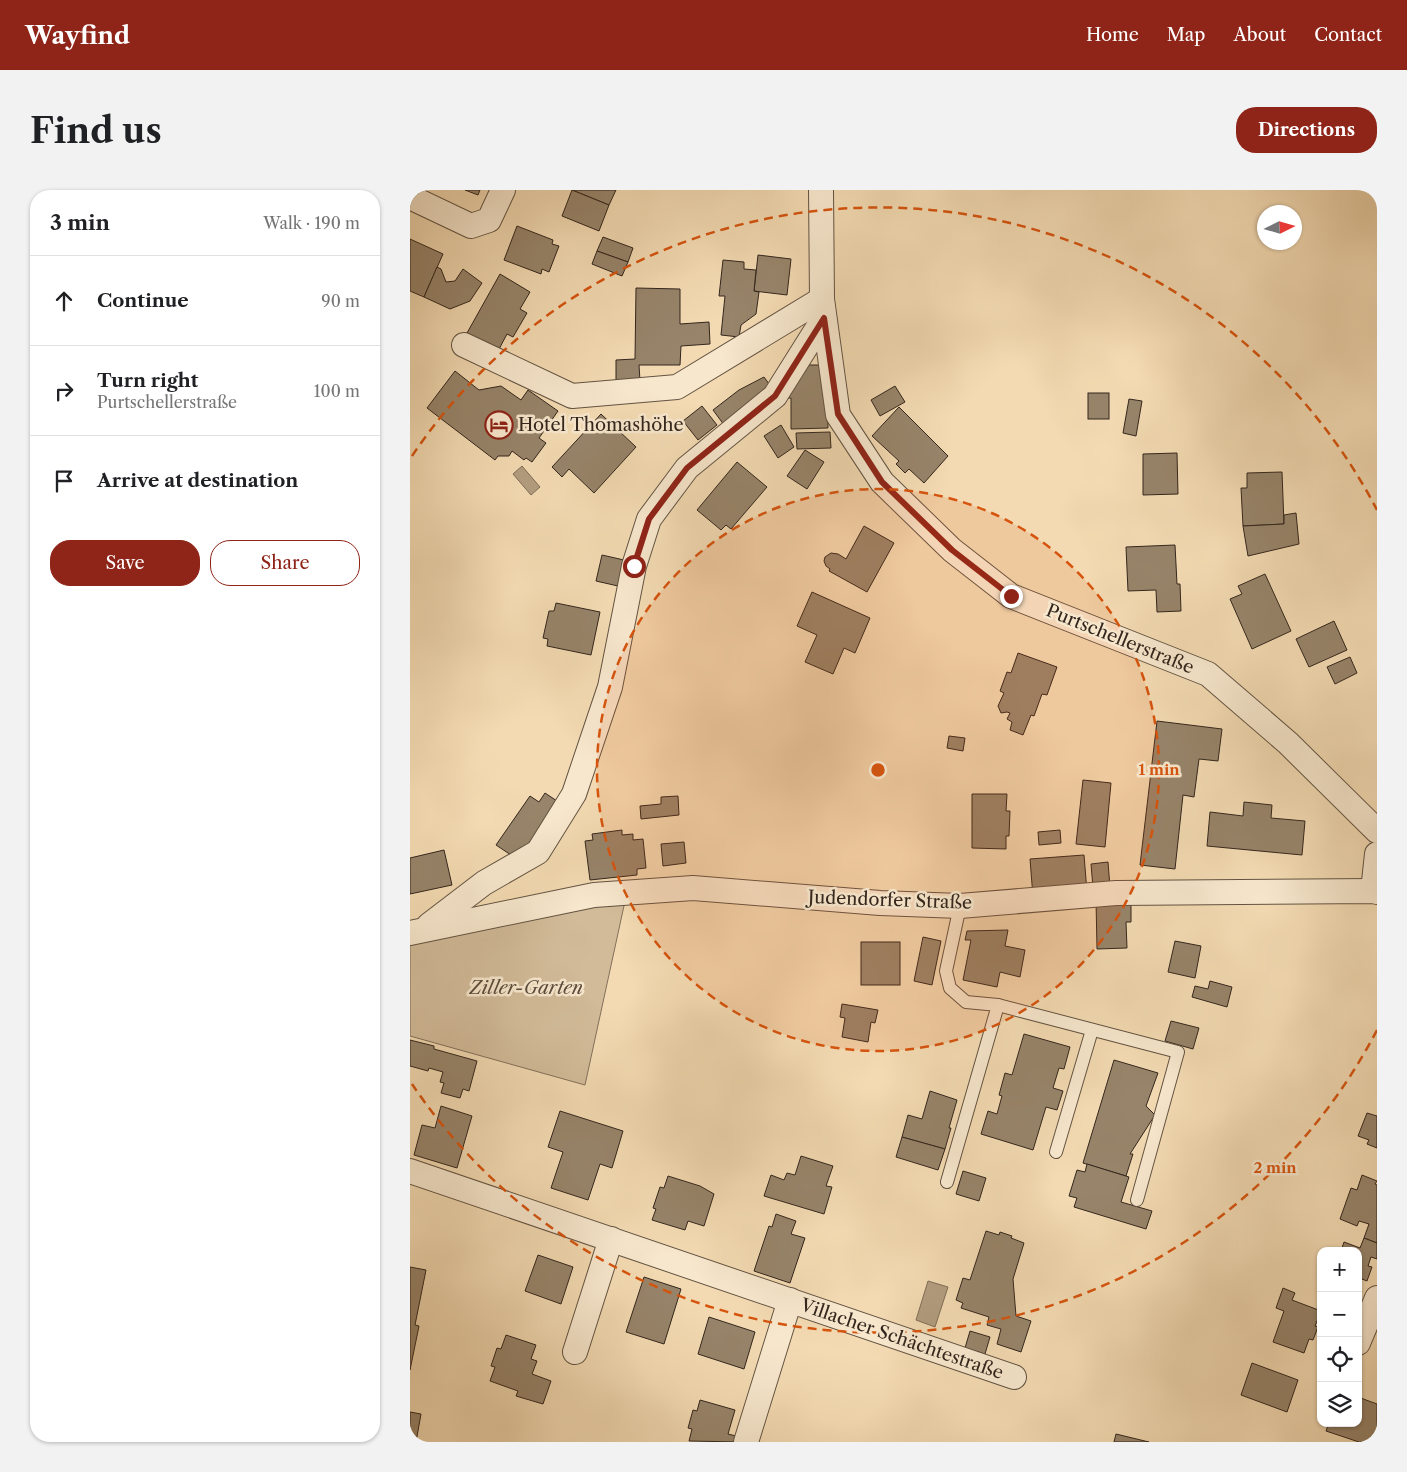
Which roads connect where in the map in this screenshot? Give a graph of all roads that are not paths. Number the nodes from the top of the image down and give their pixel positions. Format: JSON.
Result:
{"nodes":[{"id":1,"x":503,"y":190,"type":"edge"},
{"id":2,"x":821,"y":190,"type":"edge"},
{"id":3,"x":410,"y":197,"type":"edge"},
{"id":4,"x":823,"y":308,"type":"junction"},
{"id":5,"x":464,"y":345,"type":"dead end"},
{"id":6,"x":1377,"y":832,"type":"edge"},
{"id":7,"x":1377,"y":854,"type":"edge"},
{"id":8,"x":1375,"y":892,"type":"edge"},
{"id":9,"x":960,"y":906,"type":"junction"},
{"id":10,"x":417,"y":931,"type":"edge"},
{"id":11,"x":998,"y":1006,"type":"junction"},
{"id":12,"x":1092,"y":1030,"type":"junction"},
{"id":13,"x":1056,"y":1152,"type":"dead end"},
{"id":14,"x":410,"y":1171,"type":"edge"},
{"id":15,"x":947,"y":1182,"type":"dead end"},
{"id":16,"x":1137,"y":1200,"type":"dead end"},
{"id":17,"x":610,"y":1239,"type":"junction"},
{"id":18,"x":1377,"y":1298,"type":"edge"},
{"id":19,"x":790,"y":1300,"type":"junction"},
{"id":20,"x":1361,"y":1337,"type":"edge"},
{"id":21,"x":575,"y":1352,"type":"dead end"},
{"id":22,"x":1014,"y":1377,"type":"dead end"},
{"id":23,"x":746,"y":1442,"type":"edge"}],
"edges":[{"from":1,"to":3,"type":"street"},
{"from":2,"to":4,"type":"street","name":"Purtschellerstraße"},
{"from":4,"to":5,"type":"street"},
{"from":4,"to":6,"type":"street","name":"Purtschellerstraße"},
{"from":4,"to":10,"type":"street"},
{"from":7,"to":8,"type":"street"},
{"from":8,"to":9,"type":"street","name":"Judendorfer Straße"},
{"from":9,"to":10,"type":"street","name":"Judendorfer Straße"},
{"from":9,"to":11,"type":"lane"},
{"from":11,"to":12,"type":"lane"},
{"from":11,"to":15,"type":"lane"},
{"from":12,"to":13,"type":"lane"},
{"from":12,"to":16,"type":"lane"},
{"from":14,"to":17,"type":"street","name":"Villacher Schächtestraße"},
{"from":17,"to":19,"type":"street","name":"Villacher Schächtestraße"},
{"from":17,"to":21,"type":"street"},
{"from":18,"to":20,"type":"street"},
{"from":19,"to":22,"type":"street","name":"Villacher Schächtestraße"},
{"from":19,"to":23,"type":"street","name":"Villacher Schächtestraße"}]}
